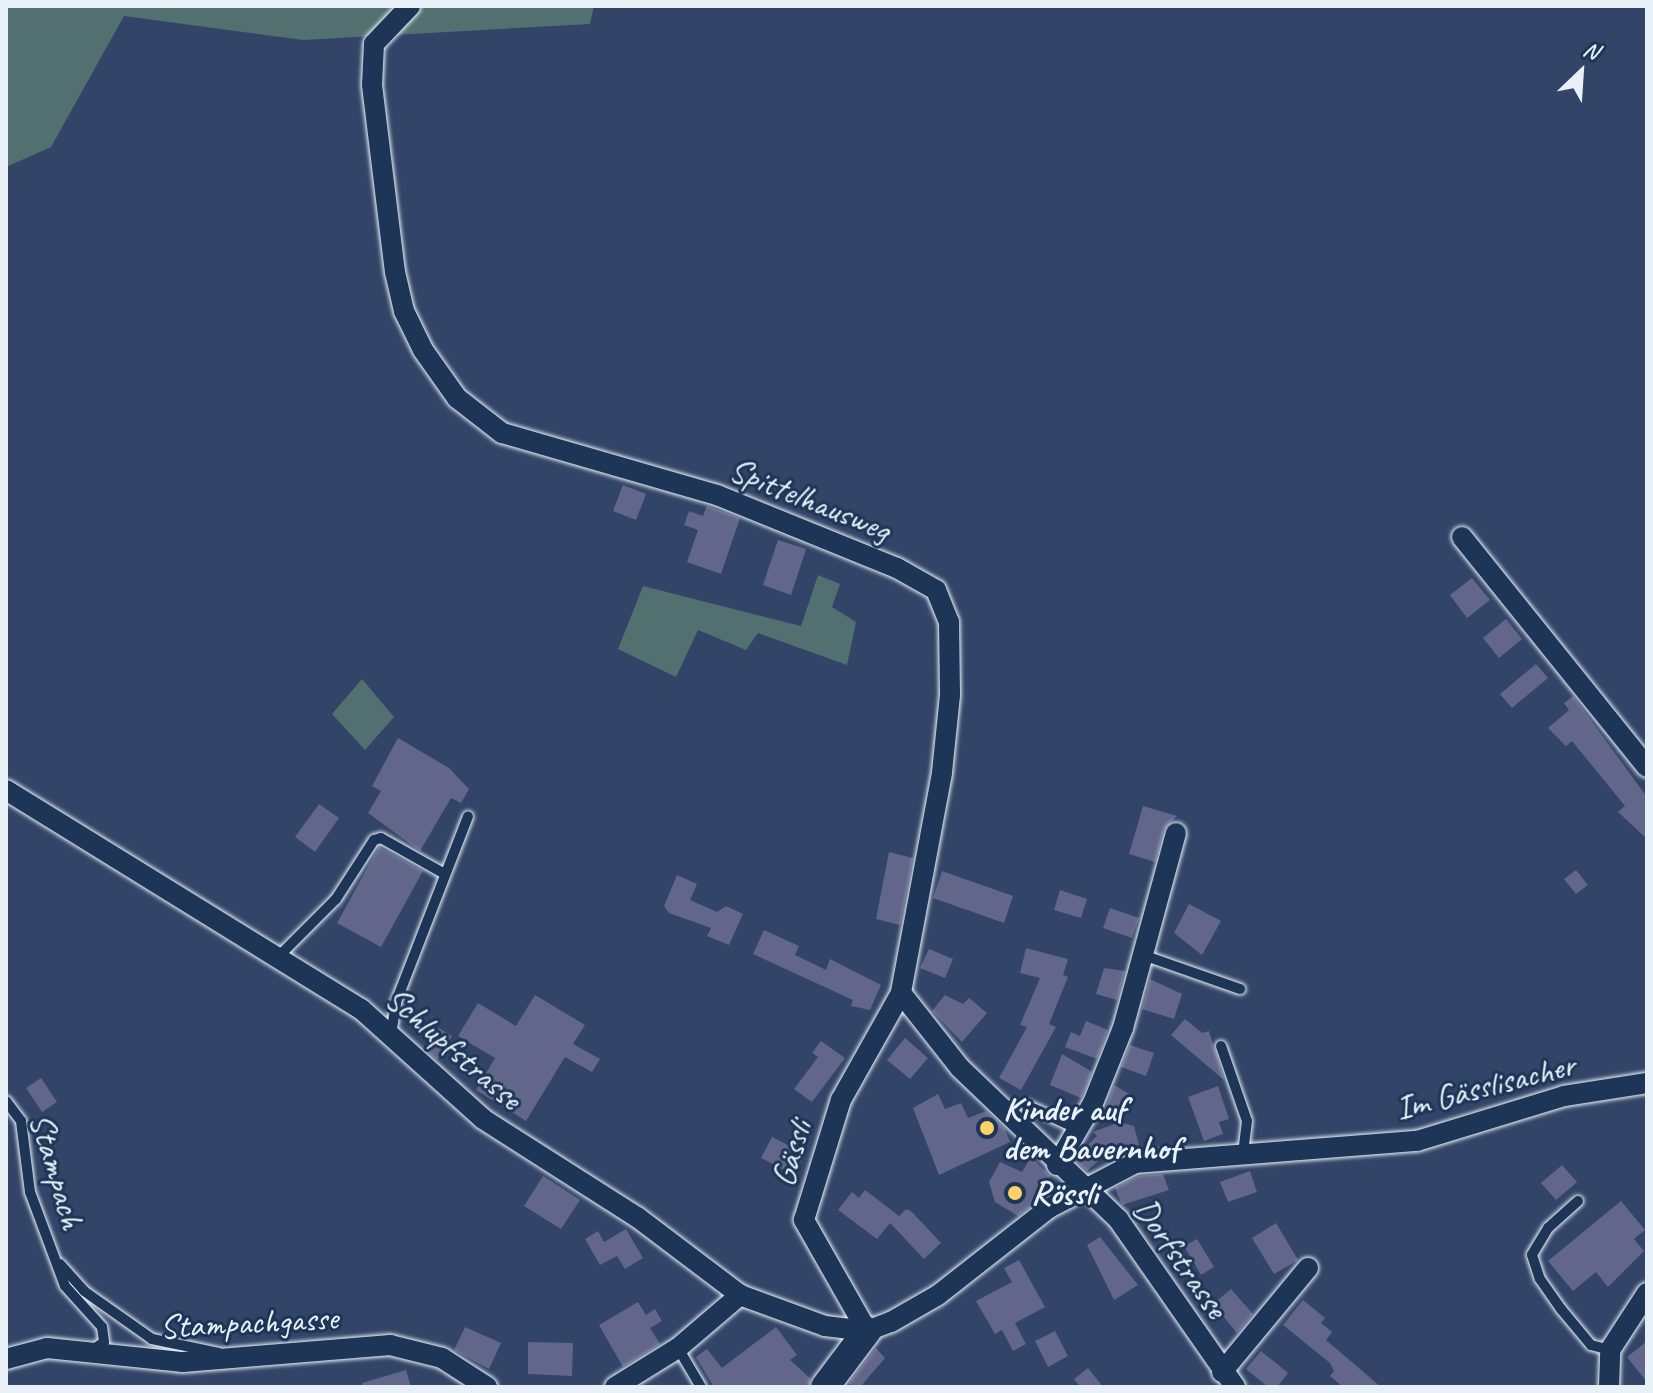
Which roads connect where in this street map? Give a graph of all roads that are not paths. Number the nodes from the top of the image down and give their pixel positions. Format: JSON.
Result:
{"nodes":[{"id":1,"x":410,"y":6,"type":"edge"},
{"id":2,"x":1462,"y":537,"type":"dead end"},
{"id":3,"x":1647,"y":767,"type":"edge"},
{"id":4,"x":6,"y":790,"type":"edge"},
{"id":5,"x":468,"y":816,"type":"dead end"},
{"id":6,"x":1176,"y":833,"type":"dead end"},
{"id":7,"x":445,"y":874,"type":"junction"},
{"id":8,"x":1143,"y":955,"type":"junction"},
{"id":9,"x":277,"y":958,"type":"junction"},
{"id":10,"x":1240,"y":989,"type":"dead end"},
{"id":11,"x":901,"y":993,"type":"junction"},
{"id":12,"x":391,"y":1035,"type":"junction"},
{"id":13,"x":1221,"y":1046,"type":"dead end"},
{"id":14,"x":1647,"y":1083,"type":"edge"},
{"id":15,"x":6,"y":1101,"type":"edge"},
{"id":16,"x":1026,"y":1105,"type":"dead end"},
{"id":17,"x":1078,"y":1129,"type":"junction"},
{"id":18,"x":1243,"y":1157,"type":"junction"},
{"id":19,"x":1057,"y":1165,"type":"junction"},
{"id":20,"x":1084,"y":1188,"type":"junction"},
{"id":21,"x":1578,"y":1201,"type":"dead end"},
{"id":22,"x":54,"y":1257,"type":"junction"},
{"id":23,"x":1308,"y":1268,"type":"dead end"},
{"id":24,"x":1647,"y":1293,"type":"edge"},
{"id":25,"x":740,"y":1295,"type":"junction"},
{"id":26,"x":867,"y":1331,"type":"junction"},
{"id":27,"x":678,"y":1348,"type":"junction"},
{"id":28,"x":1610,"y":1350,"type":"junction"},
{"id":29,"x":88,"y":1351,"type":"junction"},
{"id":30,"x":240,"y":1358,"type":"junction"},
{"id":31,"x":6,"y":1359,"type":"edge"},
{"id":32,"x":1228,"y":1379,"type":"edge"},
{"id":33,"x":487,"y":1387,"type":"edge"},
{"id":34,"x":615,"y":1387,"type":"edge"},
{"id":35,"x":701,"y":1387,"type":"edge"},
{"id":36,"x":825,"y":1387,"type":"edge"},
{"id":37,"x":1609,"y":1387,"type":"edge"}],
"edges":[{"from":1,"to":11,"type":"street","name":"Spittelhausweg"},
{"from":2,"to":3,"type":"street"},
{"from":4,"to":9,"type":"street","name":"Schlupfstrasse"},
{"from":5,"to":7,"type":"lane"},
{"from":6,"to":8,"type":"street"},
{"from":7,"to":9,"type":"lane"},
{"from":7,"to":12,"type":"lane"},
{"from":8,"to":10,"type":"lane"},
{"from":8,"to":17,"type":"street"},
{"from":9,"to":12,"type":"street","name":"Schlupfstrasse"},
{"from":11,"to":19,"type":"street"},
{"from":11,"to":26,"type":"street","name":"Gässli"},
{"from":12,"to":25,"type":"street","name":"Schlupfstrasse"},
{"from":13,"to":18,"type":"lane"},
{"from":14,"to":18,"type":"street","name":"Im Gässlisacher"},
{"from":15,"to":22,"type":"lane","name":"Stampach"},
{"from":16,"to":17,"type":"lane"},
{"from":17,"to":19,"type":"street"},
{"from":18,"to":20,"type":"street","name":"Im Gässlisacher"},
{"from":19,"to":20,"type":"street"},
{"from":20,"to":26,"type":"street","name":"Dorfstrasse"},
{"from":20,"to":32,"type":"street","name":"Dorfstrasse"},
{"from":21,"to":28,"type":"lane"},
{"from":22,"to":29,"type":"lane","name":"Stampach"},
{"from":22,"to":30,"type":"lane","name":"Stampach"},
{"from":23,"to":32,"type":"street"},
{"from":24,"to":28,"type":"street"},
{"from":25,"to":26,"type":"street","name":"Schlupfstrasse"},
{"from":25,"to":27,"type":"street"},
{"from":26,"to":36,"type":"street"},
{"from":27,"to":34,"type":"street"},
{"from":27,"to":35,"type":"lane"},
{"from":28,"to":37,"type":"street"},
{"from":29,"to":30,"type":"street","name":"Stampachgasse"},
{"from":29,"to":31,"type":"street","name":"Stampachgasse"},
{"from":30,"to":33,"type":"street","name":"Stampachgasse"}]}
